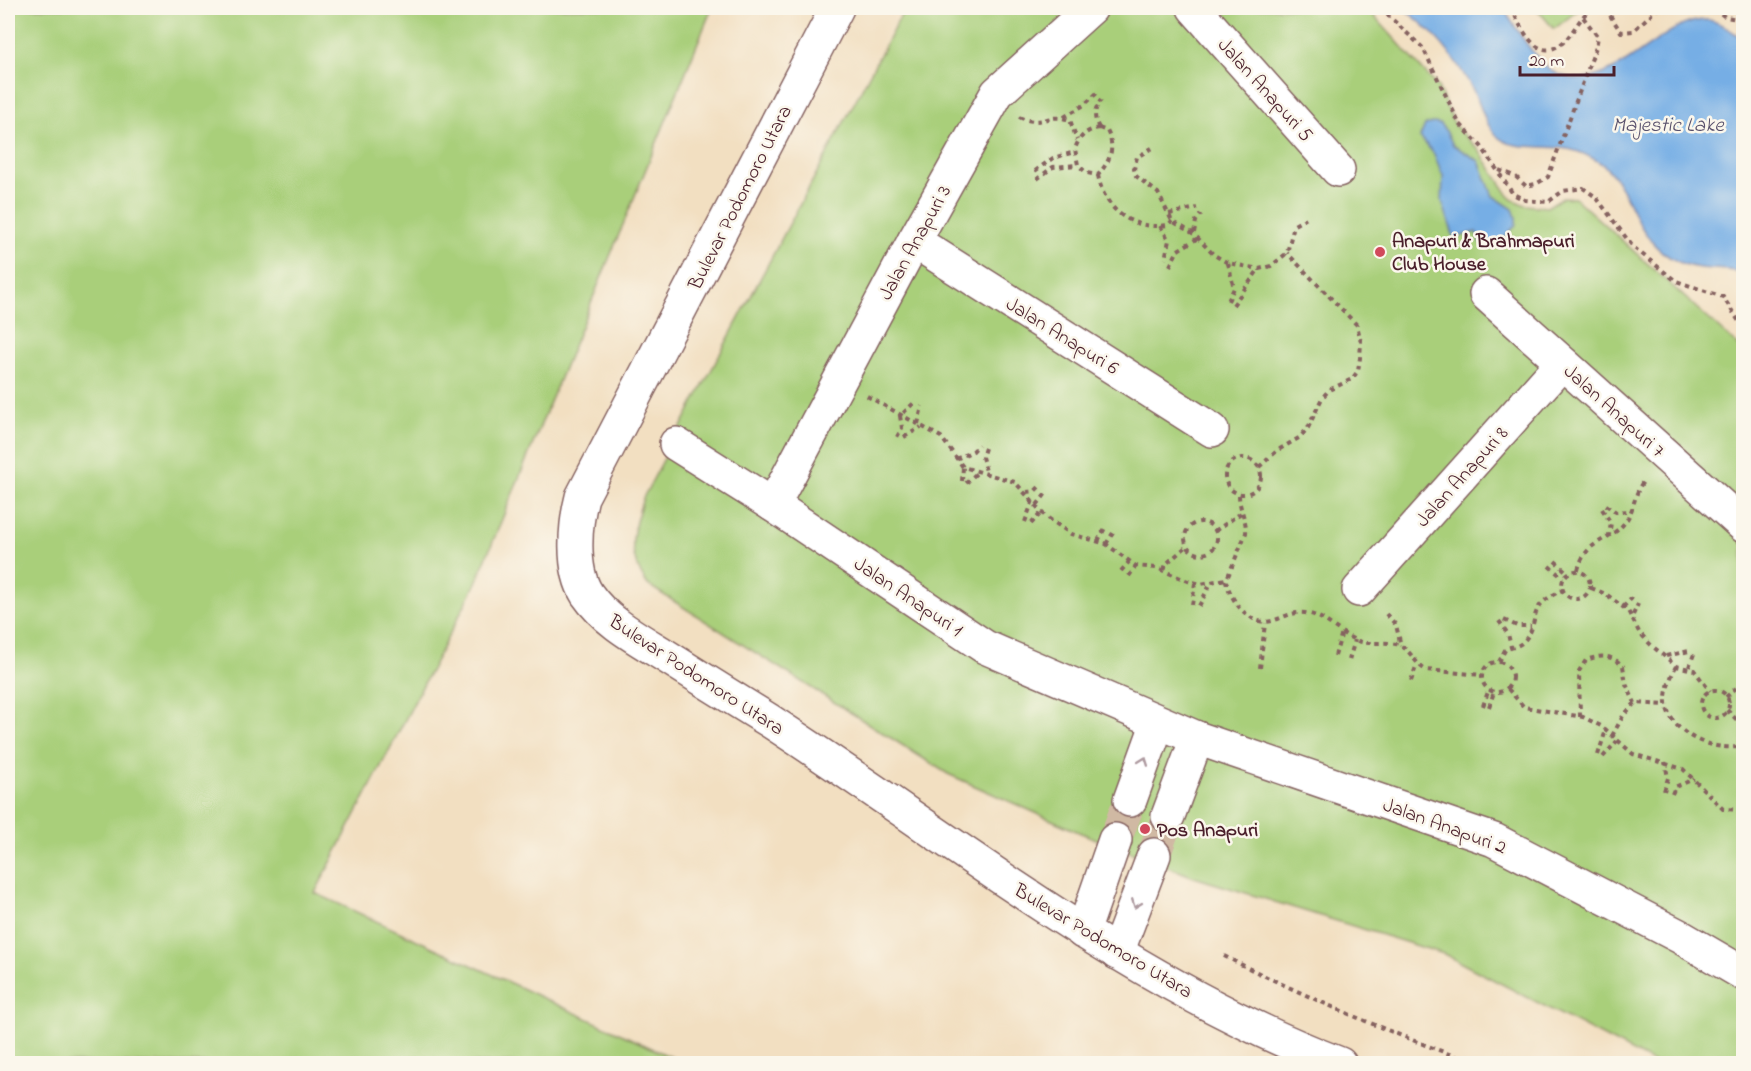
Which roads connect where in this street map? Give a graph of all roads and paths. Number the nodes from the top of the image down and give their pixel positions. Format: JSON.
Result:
{"nodes":[{"id":1,"x":837,"y":8,"type":"edge"},
{"id":2,"x":1091,"y":8,"type":"edge"},
{"id":3,"x":1194,"y":8,"type":"edge"},
{"id":4,"x":1380,"y":8,"type":"edge"},
{"id":5,"x":1511,"y":8,"type":"edge"},
{"id":6,"x":1592,"y":8,"type":"edge"},
{"id":7,"x":1605,"y":8,"type":"edge"},
{"id":8,"x":1659,"y":8,"type":"edge"},
{"id":9,"x":1714,"y":8,"type":"edge"},
{"id":10,"x":1582,"y":16,"type":"junction"},
{"id":11,"x":1743,"y":20,"type":"edge"},
{"id":12,"x":1098,"y":92,"type":"dead end"},
{"id":13,"x":994,"y":99,"type":"junction"},
{"id":14,"x":1101,"y":100,"type":"dead end"},
{"id":15,"x":1064,"y":118,"type":"junction"},
{"id":16,"x":1099,"y":128,"type":"junction"},
{"id":17,"x":1077,"y":140,"type":"junction"},
{"id":18,"x":1152,"y":148,"type":"dead end"},
{"id":19,"x":1075,"y":152,"type":"junction"},
{"id":20,"x":1078,"y":165,"type":"junction"},
{"id":21,"x":1338,"y":170,"type":"dead end"},
{"id":22,"x":1499,"y":170,"type":"junction"},
{"id":23,"x":1035,"y":171,"type":"dead end"},
{"id":24,"x":1098,"y":175,"type":"junction"},
{"id":25,"x":1037,"y":179,"type":"dead end"},
{"id":26,"x":1197,"y":208,"type":"dead end"},
{"id":27,"x":1169,"y":214,"type":"junction"},
{"id":28,"x":1201,"y":214,"type":"dead end"},
{"id":29,"x":1307,"y":218,"type":"dead end"},
{"id":30,"x":1172,"y":221,"type":"junction"},
{"id":31,"x":1160,"y":226,"type":"junction"},
{"id":32,"x":1194,"y":234,"type":"junction"},
{"id":33,"x":1198,"y":238,"type":"junction"},
{"id":34,"x":914,"y":241,"type":"junction"},
{"id":35,"x":1287,"y":253,"type":"junction"},
{"id":36,"x":1165,"y":259,"type":"dead end"},
{"id":37,"x":1228,"y":263,"type":"junction"},
{"id":38,"x":1170,"y":266,"type":"dead end"},
{"id":39,"x":1259,"y":269,"type":"junction"},
{"id":40,"x":1486,"y":294,"type":"dead end"},
{"id":41,"x":1228,"y":301,"type":"dead end"},
{"id":42,"x":1233,"y":304,"type":"dead end"},
{"id":43,"x":1743,"y":329,"type":"edge"},
{"id":44,"x":1562,"y":363,"type":"junction"},
{"id":45,"x":840,"y":379,"type":"junction"},
{"id":46,"x":916,"y":401,"type":"dead end"},
{"id":47,"x":922,"y":406,"type":"dead end"},
{"id":48,"x":900,"y":416,"type":"junction"},
{"id":49,"x":920,"y":425,"type":"junction"},
{"id":50,"x":1212,"y":430,"type":"dead end"},
{"id":51,"x":897,"y":437,"type":"dead end"},
{"id":52,"x":904,"y":437,"type":"dead end"},
{"id":53,"x":676,"y":444,"type":"dead end"},
{"id":54,"x":979,"y":445,"type":"dead end"},
{"id":55,"x":985,"y":448,"type":"dead end"},
{"id":56,"x":1665,"y":456,"type":"junction"},
{"id":57,"x":956,"y":459,"type":"junction"},
{"id":58,"x":963,"y":467,"type":"junction"},
{"id":59,"x":1259,"y":467,"type":"junction"},
{"id":60,"x":979,"y":471,"type":"junction"},
{"id":61,"x":986,"y":471,"type":"junction"},
{"id":62,"x":1040,"y":486,"type":"dead end"},
{"id":63,"x":1048,"y":491,"type":"dead end"},
{"id":64,"x":1026,"y":492,"type":"junction"},
{"id":65,"x":1239,"y":495,"type":"junction"},
{"id":66,"x":1033,"y":500,"type":"junction"},
{"id":67,"x":773,"y":505,"type":"junction"},
{"id":68,"x":1606,"y":505,"type":"dead end"},
{"id":69,"x":1037,"y":506,"type":"junction"},
{"id":70,"x":1602,"y":509,"type":"dead end"},
{"id":71,"x":1630,"y":511,"type":"junction"},
{"id":72,"x":1041,"y":513,"type":"junction"},
{"id":73,"x":1241,"y":513,"type":"junction"},
{"id":74,"x":1025,"y":522,"type":"dead end"},
{"id":75,"x":1031,"y":524,"type":"dead end"},
{"id":76,"x":1106,"y":526,"type":"dead end"},
{"id":77,"x":1743,"y":526,"type":"edge"},
{"id":78,"x":1215,"y":531,"type":"junction"},
{"id":79,"x":1113,"y":533,"type":"dead end"},
{"id":80,"x":1609,"y":536,"type":"junction"},
{"id":81,"x":1098,"y":541,"type":"junction"},
{"id":82,"x":1106,"y":544,"type":"junction"},
{"id":83,"x":1187,"y":546,"type":"junction"},
{"id":84,"x":1555,"y":561,"type":"dead end"},
{"id":85,"x":1129,"y":562,"type":"junction"},
{"id":86,"x":1136,"y":566,"type":"junction"},
{"id":87,"x":1549,"y":566,"type":"dead end"},
{"id":88,"x":1164,"y":570,"type":"junction"},
{"id":89,"x":1578,"y":570,"type":"junction"},
{"id":90,"x":1121,"y":571,"type":"dead end"},
{"id":91,"x":1568,"y":573,"type":"junction"},
{"id":92,"x":1129,"y":576,"type":"dead end"},
{"id":93,"x":1563,"y":578,"type":"junction"},
{"id":94,"x":1226,"y":579,"type":"junction"},
{"id":95,"x":1195,"y":583,"type":"junction"},
{"id":96,"x":1212,"y":583,"type":"junction"},
{"id":97,"x":1590,"y":588,"type":"junction"},
{"id":98,"x":1359,"y":590,"type":"dead end"},
{"id":99,"x":1563,"y":590,"type":"junction"},
{"id":100,"x":1632,"y":598,"type":"dead end"},
{"id":101,"x":1638,"y":604,"type":"dead end"},
{"id":102,"x":1192,"y":605,"type":"dead end"},
{"id":103,"x":1199,"y":606,"type":"dead end"},
{"id":104,"x":1623,"y":607,"type":"junction"},
{"id":105,"x":1386,"y":614,"type":"dead end"},
{"id":106,"x":1633,"y":616,"type":"junction"},
{"id":107,"x":1266,"y":623,"type":"junction"},
{"id":108,"x":1531,"y":626,"type":"junction"},
{"id":109,"x":1342,"y":632,"type":"junction"},
{"id":110,"x":1355,"y":640,"type":"junction"},
{"id":111,"x":1401,"y":646,"type":"junction"},
{"id":112,"x":1511,"y":647,"type":"junction"},
{"id":113,"x":1689,"y":651,"type":"dead end"},
{"id":114,"x":1694,"y":654,"type":"dead end"},
{"id":115,"x":1335,"y":656,"type":"dead end"},
{"id":116,"x":1665,"y":656,"type":"junction"},
{"id":117,"x":1349,"y":660,"type":"dead end"},
{"id":118,"x":1499,"y":662,"type":"junction"},
{"id":119,"x":1417,"y":664,"type":"junction"},
{"id":120,"x":1676,"y":666,"type":"junction"},
{"id":121,"x":1689,"y":667,"type":"junction"},
{"id":122,"x":1260,"y":668,"type":"dead end"},
{"id":123,"x":1482,"y":675,"type":"junction"},
{"id":124,"x":1411,"y":681,"type":"dead end"},
{"id":125,"x":1743,"y":681,"type":"edge"},
{"id":126,"x":1508,"y":688,"type":"junction"},
{"id":127,"x":1489,"y":689,"type":"junction"},
{"id":128,"x":1710,"y":691,"type":"junction"},
{"id":129,"x":1494,"y":692,"type":"junction"},
{"id":130,"x":1726,"y":697,"type":"junction"},
{"id":131,"x":1635,"y":703,"type":"junction"},
{"id":132,"x":1666,"y":705,"type":"junction"},
{"id":133,"x":1483,"y":706,"type":"dead end"},
{"id":134,"x":1489,"y":707,"type":"dead end"},
{"id":135,"x":1727,"y":710,"type":"junction"},
{"id":136,"x":1580,"y":717,"type":"junction"},
{"id":137,"x":1158,"y":722,"type":"junction"},
{"id":138,"x":1743,"y":727,"type":"edge"},
{"id":139,"x":1606,"y":730,"type":"junction"},
{"id":140,"x":1612,"y":736,"type":"junction"},
{"id":141,"x":1197,"y":738,"type":"junction"},
{"id":142,"x":1617,"y":741,"type":"junction"},
{"id":143,"x":1743,"y":745,"type":"edge"},
{"id":144,"x":1598,"y":755,"type":"dead end"},
{"id":145,"x":1603,"y":757,"type":"dead end"},
{"id":146,"x":1665,"y":762,"type":"junction"},
{"id":147,"x":1695,"y":779,"type":"junction"},
{"id":148,"x":1664,"y":791,"type":"dead end"},
{"id":149,"x":1672,"y":794,"type":"dead end"},
{"id":150,"x":1130,"y":800,"type":"tunnel mouth"},
{"id":151,"x":1743,"y":810,"type":"edge"},
{"id":152,"x":1168,"y":816,"type":"tunnel mouth"},
{"id":153,"x":1115,"y":840,"type":"tunnel mouth"},
{"id":154,"x":1154,"y":855,"type":"tunnel mouth"},
{"id":155,"x":1083,"y":932,"type":"junction"},
{"id":156,"x":1117,"y":953,"type":"junction"},
{"id":157,"x":1224,"y":956,"type":"dead end"},
{"id":158,"x":1743,"y":974,"type":"edge"},
{"id":159,"x":1340,"y":1064,"type":"edge"},
{"id":160,"x":1477,"y":1064,"type":"edge"}],
"edges":[{"from":1,"to":155,"type":"street","name":"Bulevar Podomoro Utara"},
{"from":2,"to":13,"type":"street","name":"Jalan Anapuri 3"},
{"from":3,"to":21,"type":"street","name":"Jalan Anapuri 5"},
{"from":4,"to":22,"type":"path"},
{"from":5,"to":10,"type":"path"},
{"from":6,"to":10,"type":"path"},
{"from":7,"to":8,"type":"path"},
{"from":9,"to":11,"type":"path"},
{"from":10,"to":22,"type":"path"},
{"from":12,"to":15,"type":"path"},
{"from":13,"to":15,"type":"path"},
{"from":13,"to":34,"type":"street","name":"Jalan Anapuri 3"},
{"from":14,"to":16,"type":"path"},
{"from":15,"to":17,"type":"path"},
{"from":16,"to":17,"type":"path"},
{"from":16,"to":24,"type":"path"},
{"from":17,"to":19,"type":"path"},
{"from":18,"to":27,"type":"path"},
{"from":19,"to":20,"type":"path"},
{"from":19,"to":23,"type":"path"},
{"from":20,"to":24,"type":"path"},
{"from":20,"to":25,"type":"path"},
{"from":22,"to":43,"type":"path"},
{"from":24,"to":31,"type":"path"},
{"from":26,"to":27,"type":"path"},
{"from":27,"to":30,"type":"path"},
{"from":28,"to":32,"type":"path"},
{"from":29,"to":35,"type":"path"},
{"from":30,"to":31,"type":"path"},
{"from":30,"to":32,"type":"path"},
{"from":31,"to":36,"type":"path"},
{"from":32,"to":33,"type":"path"},
{"from":33,"to":37,"type":"path"},
{"from":33,"to":38,"type":"path"},
{"from":34,"to":45,"type":"street","name":"Jalan Anapuri 3"},
{"from":34,"to":50,"type":"street","name":"Jalan Anapuri 6"},
{"from":35,"to":39,"type":"path"},
{"from":35,"to":59,"type":"path"},
{"from":37,"to":39,"type":"path"},
{"from":37,"to":41,"type":"path"},
{"from":39,"to":42,"type":"path"},
{"from":40,"to":44,"type":"street","name":"Jalan Anapuri 7"},
{"from":44,"to":56,"type":"street","name":"Jalan Anapuri 7"},
{"from":44,"to":98,"type":"street","name":"Jalan Anapuri 8"},
{"from":45,"to":48,"type":"path"},
{"from":45,"to":67,"type":"street","name":"Jalan Anapuri 3"},
{"from":46,"to":48,"type":"path"},
{"from":47,"to":49,"type":"path"},
{"from":48,"to":49,"type":"path"},
{"from":48,"to":51,"type":"path"},
{"from":49,"to":52,"type":"path"},
{"from":49,"to":57,"type":"path"},
{"from":53,"to":67,"type":"street","name":"Jalan Anapuri 1"},
{"from":54,"to":57,"type":"path"},
{"from":55,"to":61,"type":"path"},
{"from":56,"to":71,"type":"path"},
{"from":56,"to":77,"type":"street","name":"Jalan Anapuri 7"},
{"from":57,"to":58,"type":"path"},
{"from":58,"to":60,"type":"path"},
{"from":58,"to":60,"type":"path"},
{"from":59,"to":65,"type":"path"},
{"from":59,"to":65,"type":"path"},
{"from":60,"to":61,"type":"path"},
{"from":61,"to":64,"type":"path"},
{"from":62,"to":64,"type":"path"},
{"from":63,"to":69,"type":"path"},
{"from":64,"to":66,"type":"path"},
{"from":65,"to":73,"type":"path"},
{"from":66,"to":69,"type":"path"},
{"from":66,"to":74,"type":"path"},
{"from":67,"to":137,"type":"street","name":"Jalan Anapuri 1"},
{"from":68,"to":71,"type":"path"},
{"from":69,"to":72,"type":"path"},
{"from":70,"to":80,"type":"path"},
{"from":71,"to":80,"type":"path"},
{"from":72,"to":75,"type":"path"},
{"from":72,"to":81,"type":"path"},
{"from":73,"to":78,"type":"path"},
{"from":73,"to":94,"type":"path"},
{"from":76,"to":81,"type":"path"},
{"from":78,"to":83,"type":"path"},
{"from":78,"to":83,"type":"path"},
{"from":79,"to":82,"type":"path"},
{"from":80,"to":89,"type":"path"},
{"from":81,"to":82,"type":"path"},
{"from":82,"to":85,"type":"path"},
{"from":83,"to":88,"type":"path"},
{"from":84,"to":91,"type":"path"},
{"from":85,"to":86,"type":"path"},
{"from":85,"to":90,"type":"path"},
{"from":86,"to":88,"type":"path"},
{"from":86,"to":92,"type":"path"},
{"from":87,"to":93,"type":"path"},
{"from":88,"to":95,"type":"path"},
{"from":89,"to":91,"type":"path"},
{"from":89,"to":97,"type":"path"},
{"from":91,"to":93,"type":"path"},
{"from":93,"to":99,"type":"path"},
{"from":94,"to":96,"type":"path"},
{"from":94,"to":107,"type":"path"},
{"from":95,"to":96,"type":"path"},
{"from":95,"to":102,"type":"path"},
{"from":96,"to":103,"type":"path"},
{"from":97,"to":99,"type":"path"},
{"from":97,"to":104,"type":"path"},
{"from":99,"to":108,"type":"path"},
{"from":100,"to":104,"type":"path"},
{"from":101,"to":106,"type":"path"},
{"from":104,"to":106,"type":"path"},
{"from":105,"to":111,"type":"path"},
{"from":106,"to":116,"type":"path"},
{"from":107,"to":109,"type":"path"},
{"from":107,"to":122,"type":"path"},
{"from":108,"to":112,"type":"path"},
{"from":108,"to":112,"type":"path"},
{"from":109,"to":110,"type":"path"},
{"from":109,"to":115,"type":"path"},
{"from":110,"to":111,"type":"path"},
{"from":110,"to":117,"type":"path"},
{"from":111,"to":119,"type":"path"},
{"from":112,"to":118,"type":"path"},
{"from":113,"to":116,"type":"path"},
{"from":114,"to":121,"type":"path"},
{"from":116,"to":120,"type":"path"},
{"from":118,"to":123,"type":"path"},
{"from":118,"to":126,"type":"path"},
{"from":119,"to":123,"type":"path"},
{"from":119,"to":124,"type":"path"},
{"from":120,"to":121,"type":"path"},
{"from":120,"to":132,"type":"path"},
{"from":121,"to":128,"type":"path"},
{"from":123,"to":127,"type":"path"},
{"from":125,"to":130,"type":"path"},
{"from":126,"to":129,"type":"path"},
{"from":126,"to":136,"type":"path"},
{"from":127,"to":129,"type":"path"},
{"from":127,"to":133,"type":"path"},
{"from":128,"to":130,"type":"path"},
{"from":128,"to":135,"type":"path"},
{"from":129,"to":134,"type":"path"},
{"from":130,"to":135,"type":"path"},
{"from":131,"to":132,"type":"path"},
{"from":131,"to":136,"type":"path"},
{"from":131,"to":140,"type":"path"},
{"from":132,"to":143,"type":"path"},
{"from":135,"to":138,"type":"path"},
{"from":136,"to":139,"type":"path"},
{"from":137,"to":141,"type":"street","name":"Jalan Anapuri 1"},
{"from":150,"to":137,"type":"street","one_way":true},
{"from":139,"to":140,"type":"path"},
{"from":139,"to":144,"type":"path"},
{"from":140,"to":142,"type":"path"},
{"from":141,"to":152,"type":"street"},
{"from":141,"to":158,"type":"street","name":"Jalan Anapuri 2"},
{"from":142,"to":145,"type":"path"},
{"from":142,"to":146,"type":"path"},
{"from":146,"to":147,"type":"path"},
{"from":146,"to":148,"type":"path"},
{"from":147,"to":149,"type":"path"},
{"from":147,"to":151,"type":"path"},
{"from":153,"to":155,"type":"street"},
{"from":154,"to":156,"type":"street","one_way":true},
{"from":155,"to":156,"type":"street","name":"Bulevar Podomoro Utara"},
{"from":156,"to":159,"type":"street","name":"Bulevar Podomoro Utara"},
{"from":157,"to":160,"type":"path"}]}
